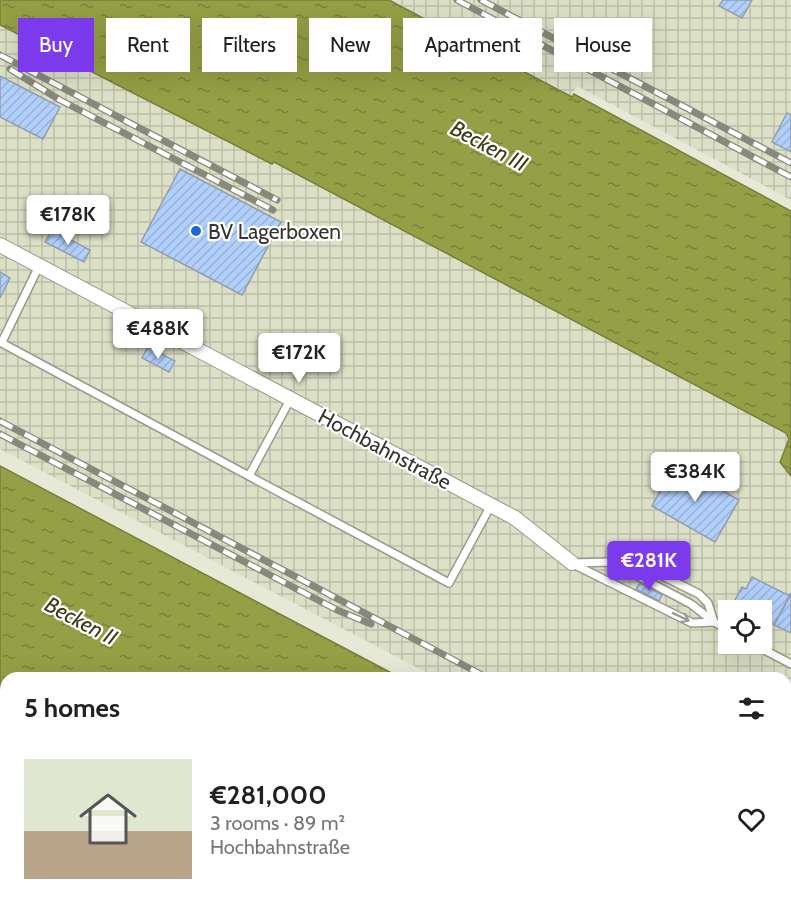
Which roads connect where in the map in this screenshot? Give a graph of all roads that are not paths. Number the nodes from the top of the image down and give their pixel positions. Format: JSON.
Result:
{"nodes":[{"id":1,"x":0,"y":245,"type":"edge"},
{"id":2,"x":39,"y":266,"type":"junction"},
{"id":3,"x":1,"y":342,"type":"edge"},
{"id":4,"x":291,"y":398,"type":"junction"},
{"id":5,"x":249,"y":476,"type":"junction"},
{"id":6,"x":491,"y":505,"type":"junction"},
{"id":7,"x":572,"y":563,"type":"junction"},
{"id":8,"x":627,"y":570,"type":"junction"},
{"id":9,"x":714,"y":622,"type":"junction"},
{"id":10,"x":718,"y":624,"type":"edge"},
{"id":11,"x":772,"y":654,"type":"edge"},
{"id":12,"x":791,"y":664,"type":"edge"}],
"edges":[{"from":1,"to":2,"type":"street","name":"Hochbahnstraße"},
{"from":2,"to":3,"type":"lane"},
{"from":2,"to":4,"type":"street","name":"Hochbahnstraße"},
{"from":3,"to":5,"type":"lane"},
{"from":4,"to":5,"type":"lane"},
{"from":4,"to":6,"type":"street","name":"Hochbahnstraße"},
{"from":5,"to":6,"type":"lane"},
{"from":6,"to":7,"type":"street","name":"Hochbahnstraße"},
{"from":7,"to":8,"type":"lane"},
{"from":7,"to":9,"type":"lane","one_way":true},
{"from":8,"to":9,"type":"lane"},
{"from":8,"to":9,"type":"lane"},
{"from":9,"to":10,"type":"lane"},
{"from":11,"to":12,"type":"lane"}]}
